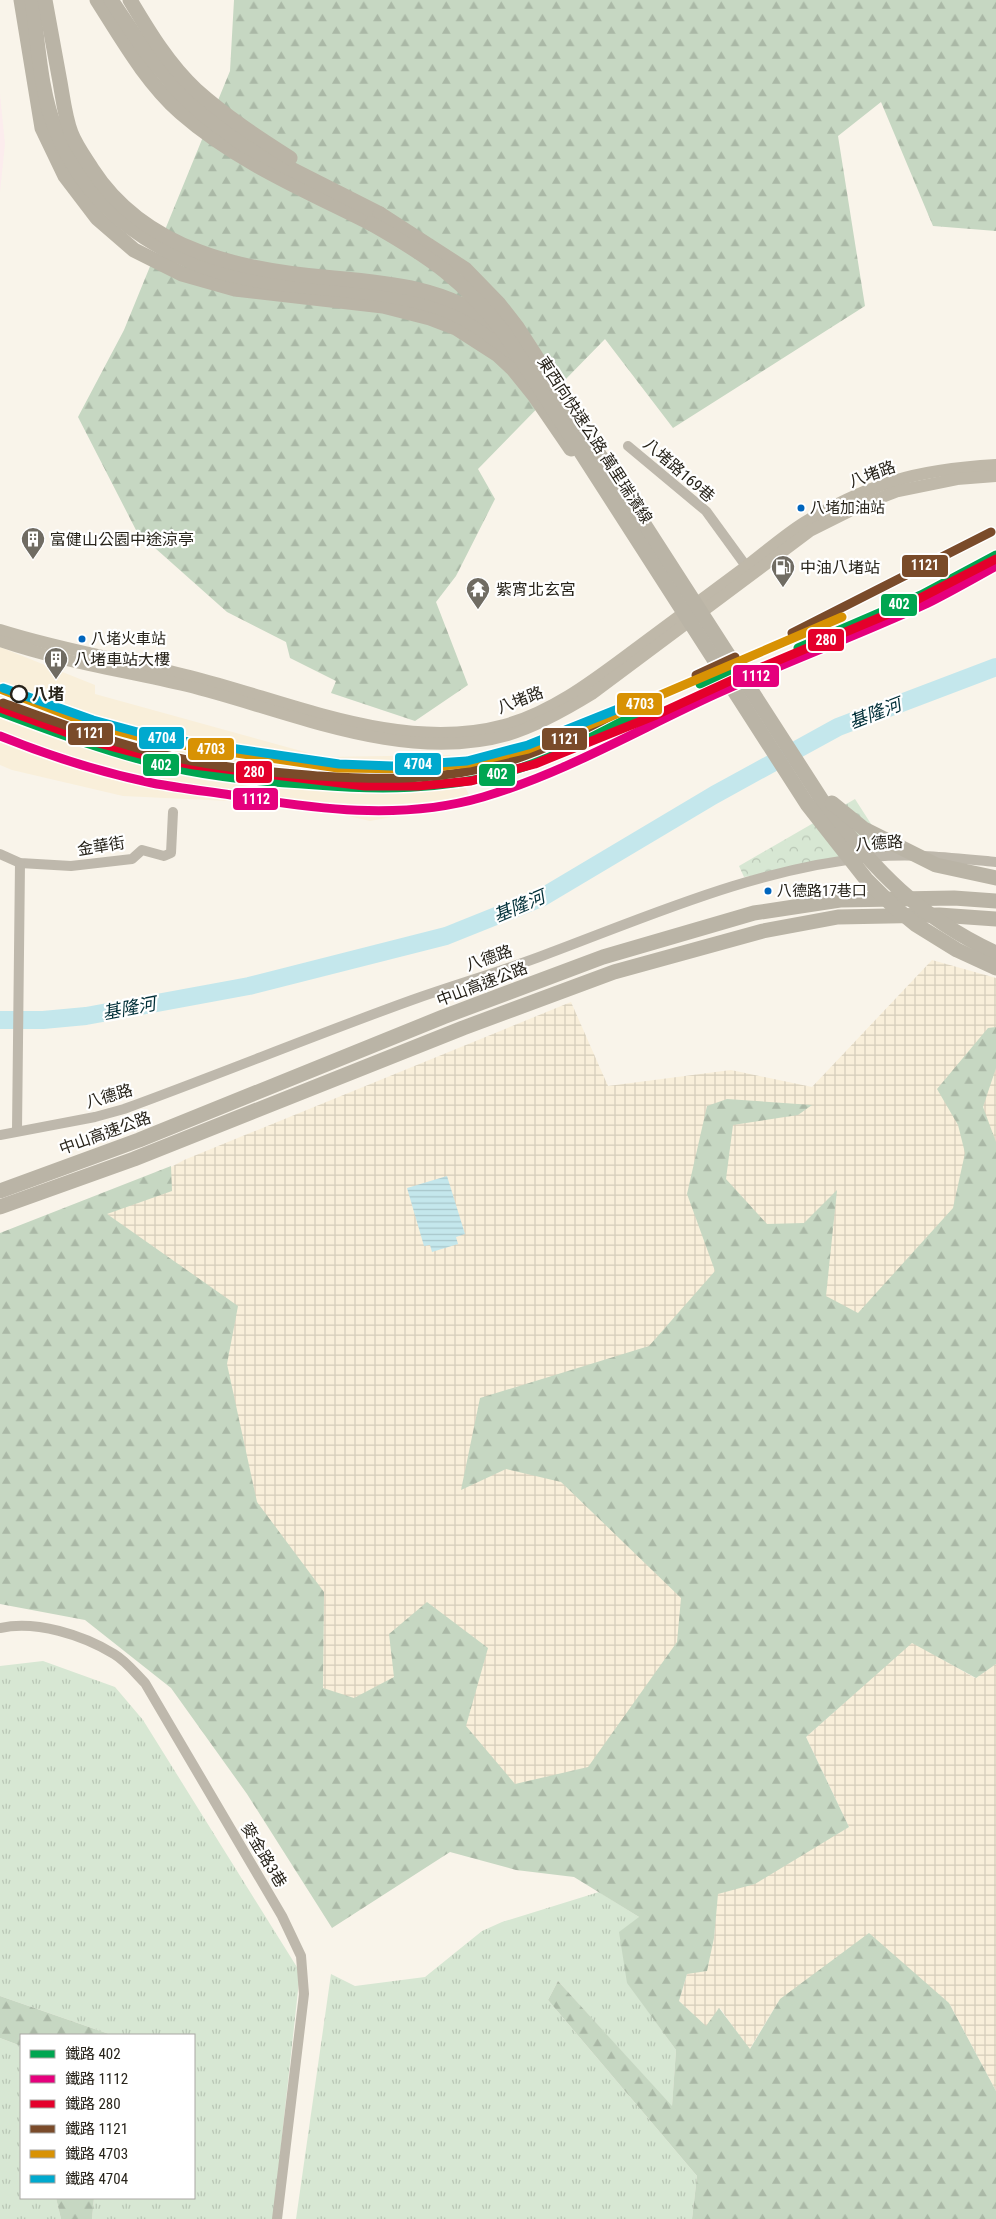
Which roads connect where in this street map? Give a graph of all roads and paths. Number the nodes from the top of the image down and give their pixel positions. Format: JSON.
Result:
{"nodes":[{"id":1,"x":21,"y":0,"type":"edge"},
{"id":2,"x":32,"y":0,"type":"edge"},
{"id":3,"x":45,"y":0,"type":"edge"},
{"id":4,"x":97,"y":0,"type":"edge"},
{"id":5,"x":111,"y":0,"type":"edge"},
{"id":6,"x":130,"y":0,"type":"edge"},
{"id":7,"x":343,"y":194,"type":"junction"},
{"id":8,"x":376,"y":219,"type":"junction"},
{"id":9,"x":560,"y":393,"type":"junction"},
{"id":10,"x":628,"y":446,"type":"dead end"},
{"id":11,"x":996,"y":465,"type":"edge"},
{"id":12,"x":996,"y":476,"type":"edge"},
{"id":13,"x":645,"y":549,"type":"junction"},
{"id":14,"x":746,"y":566,"type":"junction"},
{"id":15,"x":0,"y":630,"type":"edge"},
{"id":16,"x":0,"y":640,"type":"edge"},
{"id":17,"x":34,"y":647,"type":"junction"},
{"id":18,"x":173,"y":812,"type":"dead end"},
{"id":19,"x":0,"y":854,"type":"edge"},
{"id":20,"x":996,"y":862,"type":"edge"},
{"id":21,"x":20,"y":863,"type":"junction"},
{"id":22,"x":996,"y":878,"type":"edge"},
{"id":23,"x":996,"y":901,"type":"edge"},
{"id":24,"x":996,"y":919,"type":"edge"},
{"id":25,"x":996,"y":952,"type":"edge"},
{"id":26,"x":996,"y":968,"type":"edge"},
{"id":27,"x":17,"y":1131,"type":"junction"},
{"id":28,"x":0,"y":1135,"type":"edge"},
{"id":29,"x":0,"y":1191,"type":"edge"},
{"id":30,"x":0,"y":1207,"type":"edge"},
{"id":31,"x":0,"y":1628,"type":"edge"},
{"id":32,"x":277,"y":2219,"type":"edge"}],
"edges":[{"from":1,"to":13,"type":"highway","bridge":true},
{"from":2,"to":9,"type":"highway"},
{"from":3,"to":9,"type":"highway"},
{"from":4,"to":8,"type":"highway","name":"東西向快速公路 萬里瑞濱線"},
{"from":5,"to":7,"type":"highway","name":"東西向快速公路 萬里瑞濱線"},
{"from":6,"to":7,"type":"highway"},
{"from":7,"to":8,"type":"highway","name":"東西向快速公路 萬里瑞濱線"},
{"from":8,"to":13,"type":"highway","name":"東西向快速公路 萬里瑞濱線","bridge":true},
{"from":8,"to":25,"type":"highway","name":"東西向快速公路 萬里瑞濱線","bridge":true},
{"from":9,"to":22,"type":"highway","bridge":true},
{"from":9,"to":25,"type":"highway","bridge":true},
{"from":10,"to":14,"type":"street","name":"八堵路169巷"},
{"from":11,"to":14,"type":"main road","name":"八堵路"},
{"from":12,"to":17,"type":"main road","name":"八堵路"},
{"from":13,"to":26,"type":"highway","name":"東西向快速公路 萬里瑞濱線","bridge":true},
{"from":14,"to":17,"type":"main road","name":"八堵路"},
{"from":15,"to":17,"type":"main road","name":"八堵路"},
{"from":16,"to":17,"type":"main road","name":"八堵路"},
{"from":18,"to":21,"type":"street","name":"金華街"},
{"from":19,"to":21,"type":"street","name":"金華街"},
{"from":20,"to":27,"type":"street","name":"八德路"},
{"from":21,"to":27,"type":"street"},
{"from":23,"to":29,"type":"highway","name":"中山高速公路"},
{"from":24,"to":30,"type":"highway","name":"中山高速公路"},
{"from":27,"to":28,"type":"street","name":"八德路"},
{"from":31,"to":32,"type":"street","name":"麥金路3巷"}]}
